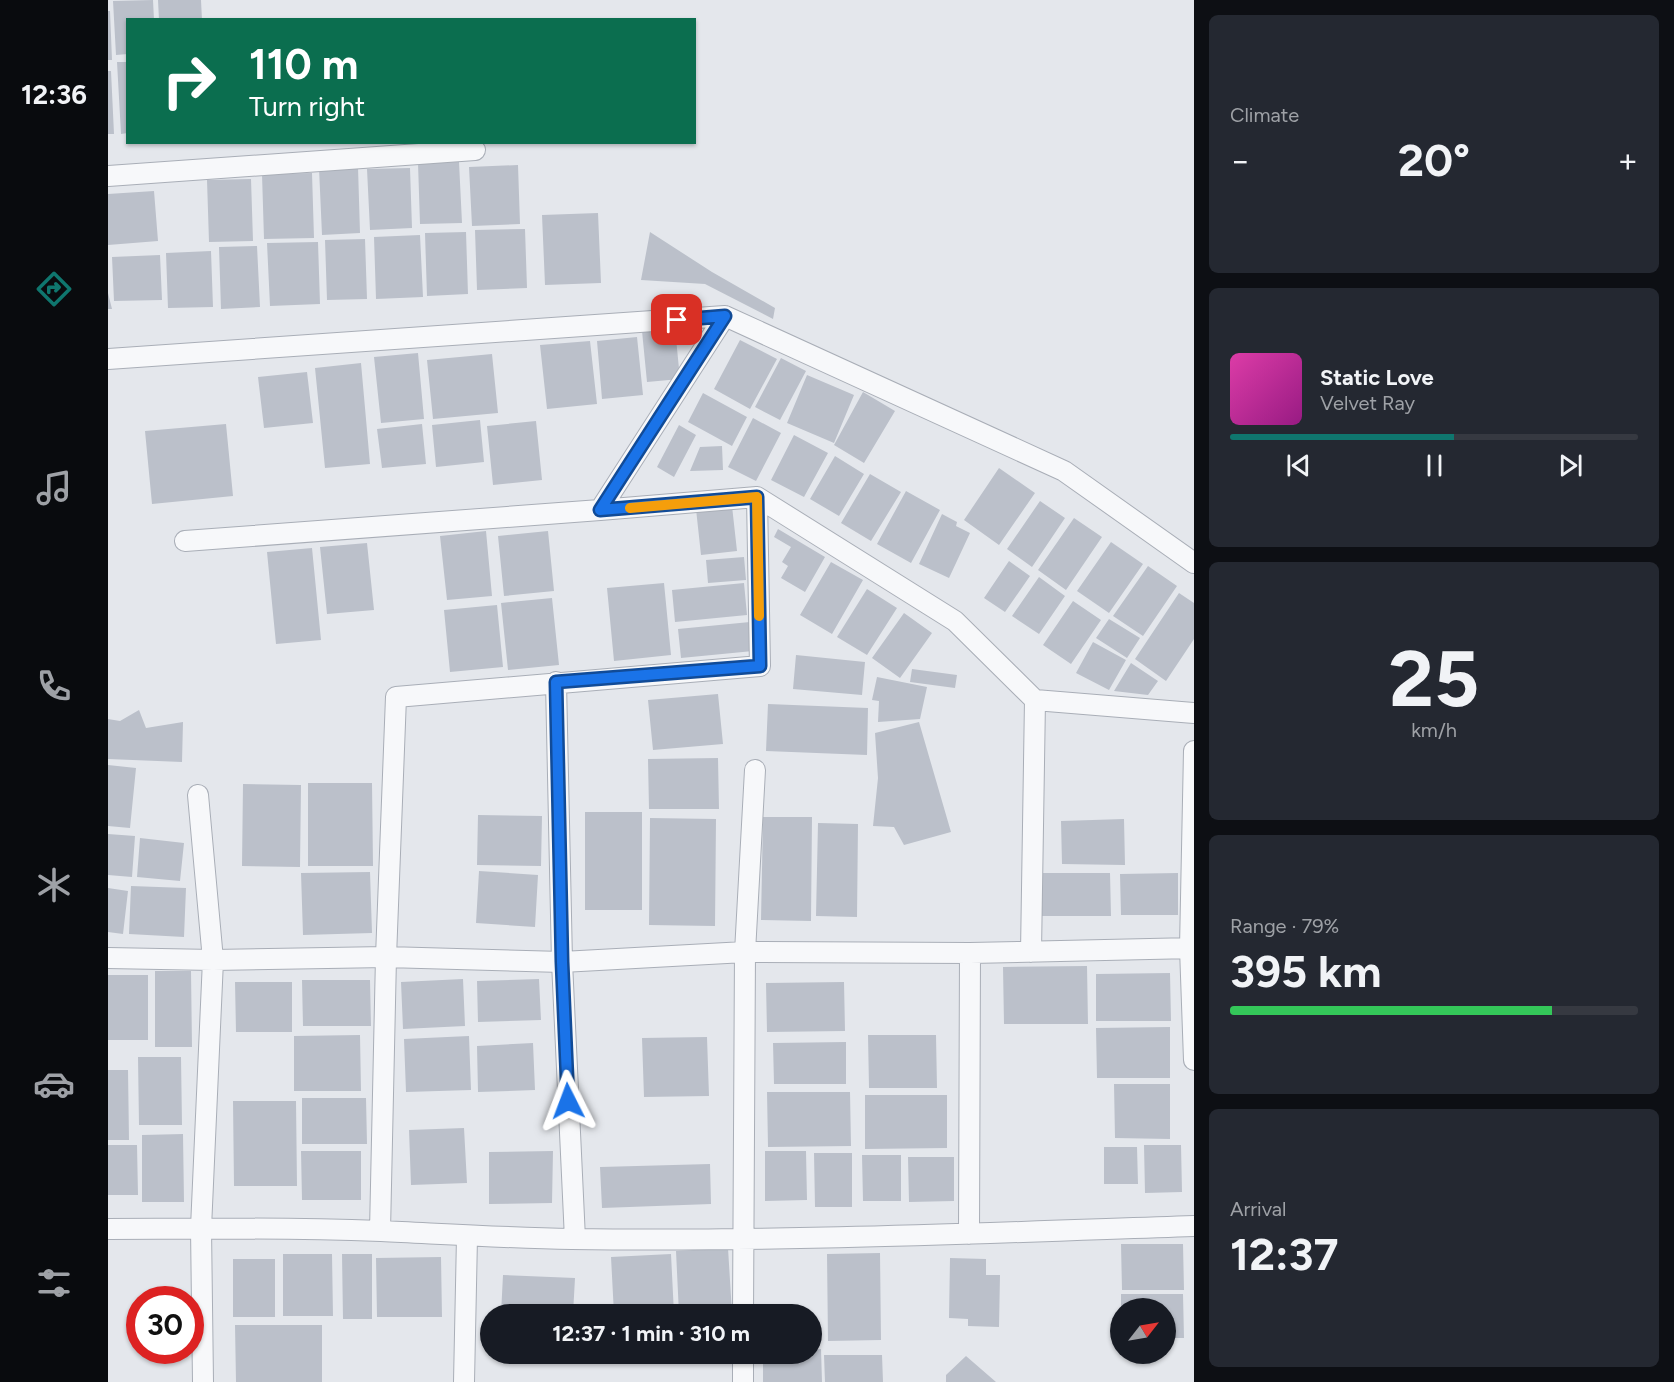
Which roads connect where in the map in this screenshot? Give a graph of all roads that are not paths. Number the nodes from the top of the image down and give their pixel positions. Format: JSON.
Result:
{"nodes":[{"id":1,"x":475,"y":150,"type":"dead end"},
{"id":2,"x":108,"y":176,"type":"edge"},
{"id":3,"x":725,"y":316,"type":"junction"},
{"id":4,"x":108,"y":359,"type":"edge"},
{"id":5,"x":757,"y":497,"type":"junction"},
{"id":6,"x":600,"y":510,"type":"junction"},
{"id":7,"x":185,"y":541,"type":"dead end"},
{"id":8,"x":1194,"y":563,"type":"edge"},
{"id":9,"x":556,"y":682,"type":"junction"},
{"id":10,"x":1035,"y":700,"type":"junction"},
{"id":11,"x":1194,"y":713,"type":"edge"},
{"id":12,"x":1194,"y":751,"type":"edge"},
{"id":13,"x":755,"y":770,"type":"dead end"},
{"id":14,"x":198,"y":795,"type":"dead end"},
{"id":15,"x":1192,"y":948,"type":"edge"},
{"id":16,"x":1031,"y":951,"type":"junction"},
{"id":17,"x":745,"y":952,"type":"junction"},
{"id":18,"x":970,"y":953,"type":"junction"},
{"id":19,"x":386,"y":957,"type":"junction"},
{"id":20,"x":108,"y":958,"type":"edge"},
{"id":21,"x":213,"y":960,"type":"junction"},
{"id":22,"x":562,"y":962,"type":"junction"},
{"id":23,"x":1194,"y":1060,"type":"edge"},
{"id":24,"x":1194,"y":1226,"type":"edge"},
{"id":25,"x":108,"y":1228,"type":"edge"},
{"id":26,"x":201,"y":1228,"type":"junction"},
{"id":27,"x":381,"y":1231,"type":"junction"},
{"id":28,"x":969,"y":1234,"type":"junction"},
{"id":29,"x":467,"y":1237,"type":"junction"},
{"id":30,"x":743,"y":1238,"type":"junction"},
{"id":31,"x":575,"y":1239,"type":"junction"},
{"id":32,"x":743,"y":1304,"type":"edge"},
{"id":33,"x":743,"y":1364,"type":"edge"},
{"id":34,"x":203,"y":1382,"type":"edge"},
{"id":35,"x":464,"y":1382,"type":"edge"},
{"id":36,"x":743,"y":1382,"type":"edge"}],
"edges":[{"from":1,"to":2,"type":"street"},
{"from":3,"to":4,"type":"street"},
{"from":3,"to":6,"type":"street"},
{"from":3,"to":8,"type":"street"},
{"from":5,"to":6,"type":"street"},
{"from":5,"to":9,"type":"street"},
{"from":5,"to":10,"type":"street"},
{"from":6,"to":7,"type":"street"},
{"from":9,"to":19,"type":"street"},
{"from":9,"to":22,"type":"street"},
{"from":10,"to":11,"type":"street"},
{"from":10,"to":16,"type":"street"},
{"from":12,"to":15,"type":"street"},
{"from":13,"to":17,"type":"street"},
{"from":14,"to":21,"type":"street"},
{"from":15,"to":16,"type":"street"},
{"from":15,"to":23,"type":"street"},
{"from":16,"to":18,"type":"street"},
{"from":17,"to":18,"type":"street"},
{"from":17,"to":22,"type":"street"},
{"from":17,"to":30,"type":"street"},
{"from":18,"to":28,"type":"street"},
{"from":19,"to":21,"type":"street"},
{"from":19,"to":22,"type":"street"},
{"from":19,"to":27,"type":"street"},
{"from":20,"to":21,"type":"street"},
{"from":21,"to":26,"type":"street"},
{"from":22,"to":31,"type":"street"},
{"from":24,"to":28,"type":"street"},
{"from":25,"to":26,"type":"street"},
{"from":26,"to":27,"type":"street"},
{"from":26,"to":34,"type":"street"},
{"from":27,"to":29,"type":"street"},
{"from":28,"to":30,"type":"street"},
{"from":29,"to":31,"type":"street"},
{"from":29,"to":35,"type":"street"},
{"from":30,"to":31,"type":"street"},
{"from":30,"to":32,"type":"street"},
{"from":33,"to":36,"type":"street"}]}
